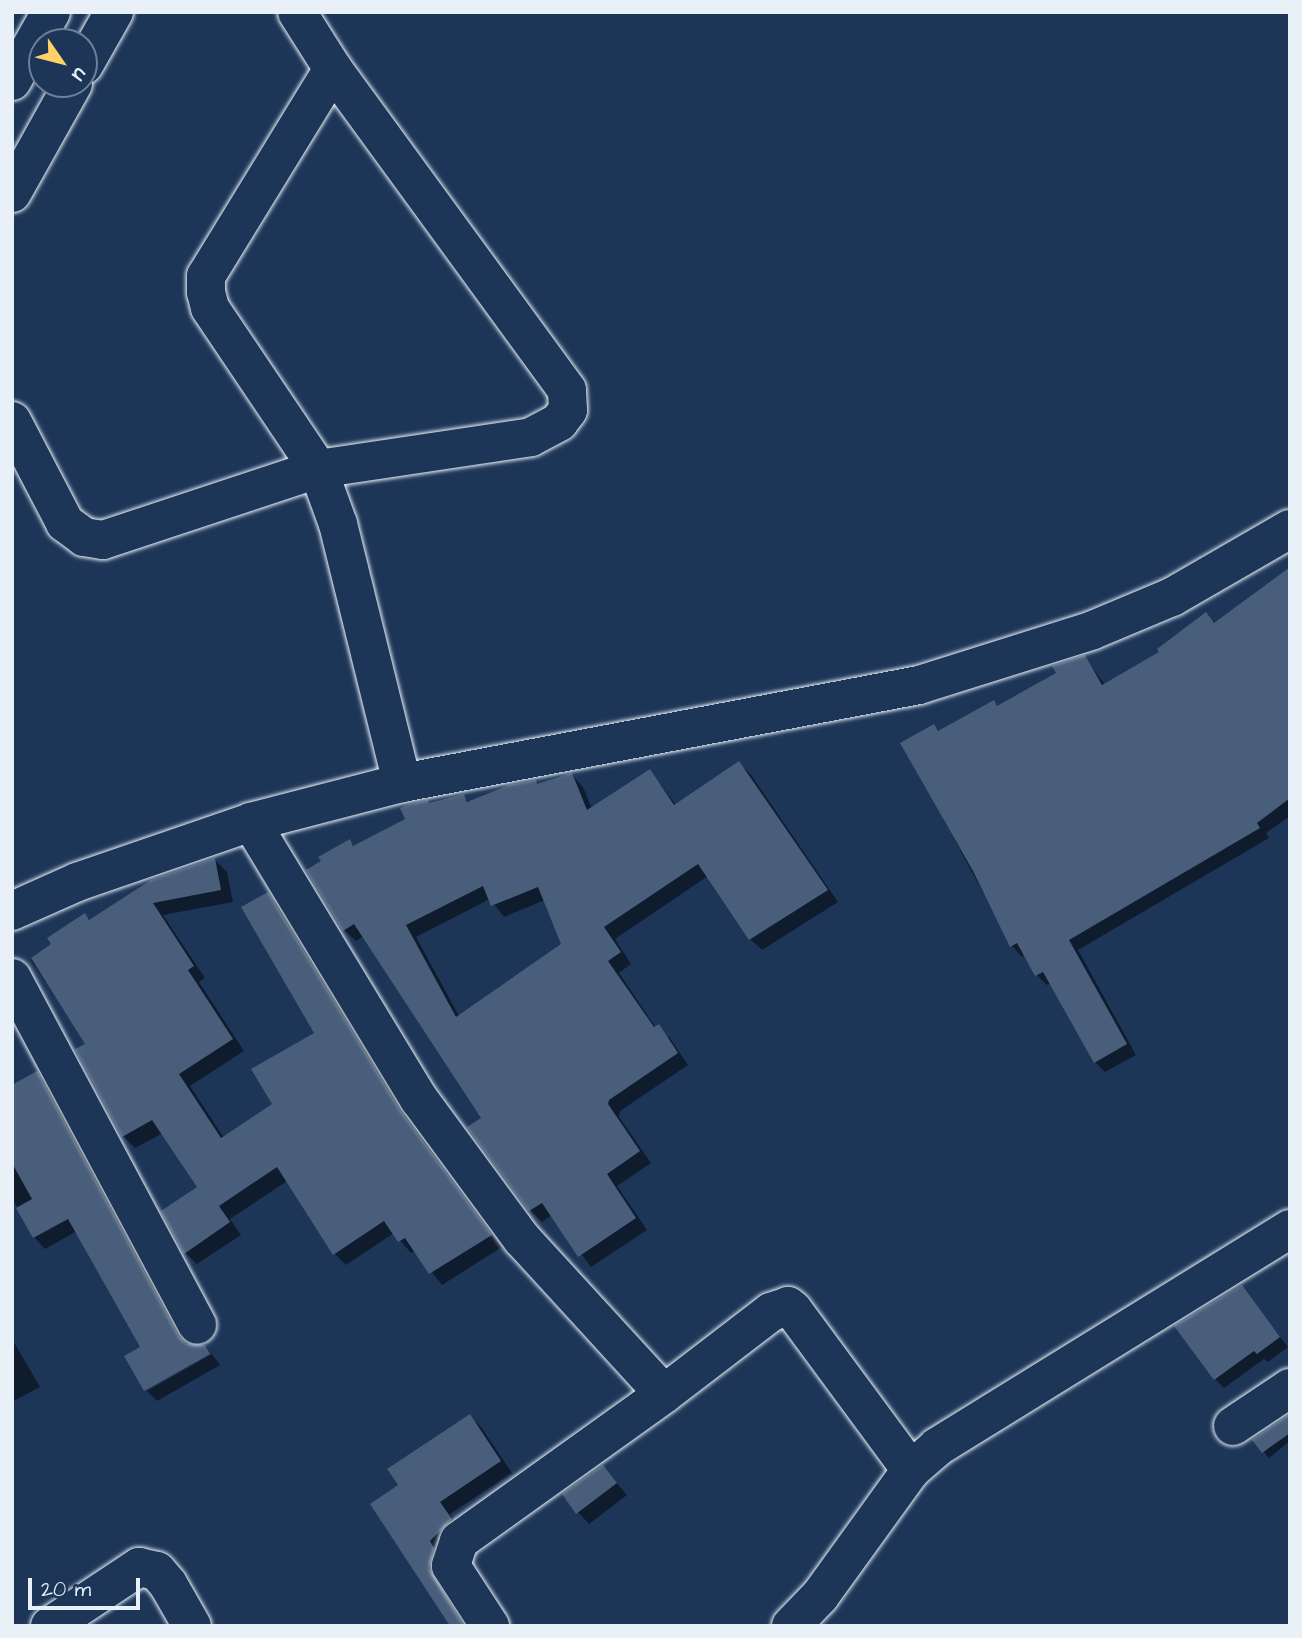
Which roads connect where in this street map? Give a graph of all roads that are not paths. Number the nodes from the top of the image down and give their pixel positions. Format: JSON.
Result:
{"nodes":[{"id":1,"x":51,"y":12,"type":"edge"},
{"id":2,"x":114,"y":12,"type":"edge"},
{"id":3,"x":297,"y":12,"type":"edge"},
{"id":4,"x":98,"y":40,"type":"edge"},
{"id":5,"x":333,"y":69,"type":"junction"},
{"id":6,"x":12,"y":81,"type":"edge"},
{"id":7,"x":66,"y":98,"type":"edge"},
{"id":8,"x":12,"y":193,"type":"edge"},
{"id":9,"x":12,"y":421,"type":"edge"},
{"id":10,"x":318,"y":469,"type":"junction"},
{"id":11,"x":1290,"y":529,"type":"edge"},
{"id":12,"x":397,"y":760,"type":"junction"},
{"id":13,"x":251,"y":822,"type":"junction"},
{"id":14,"x":12,"y":911,"type":"edge"},
{"id":15,"x":12,"y":978,"type":"edge"},
{"id":16,"x":1290,"y":1229,"type":"edge"},
{"id":17,"x":197,"y":1325,"type":"dead end"},
{"id":18,"x":1290,"y":1388,"type":"edge"},
{"id":19,"x":664,"y":1394,"type":"junction"},
{"id":20,"x":1233,"y":1426,"type":"dead end"},
{"id":21,"x":911,"y":1470,"type":"junction"},
{"id":22,"x":50,"y":1626,"type":"edge"},
{"id":23,"x":192,"y":1626,"type":"edge"},
{"id":24,"x":490,"y":1626,"type":"edge"},
{"id":25,"x":792,"y":1626,"type":"edge"}],
"edges":[{"from":1,"to":6,"type":"street"},
{"from":2,"to":4,"type":"street"},
{"from":3,"to":5,"type":"street"},
{"from":5,"to":10,"type":"street"},
{"from":5,"to":10,"type":"street"},
{"from":7,"to":8,"type":"street"},
{"from":9,"to":10,"type":"street"},
{"from":10,"to":12,"type":"street"},
{"from":11,"to":12,"type":"street"},
{"from":12,"to":13,"type":"street"},
{"from":13,"to":14,"type":"street"},
{"from":13,"to":19,"type":"street"},
{"from":15,"to":17,"type":"street"},
{"from":16,"to":21,"type":"street"},
{"from":18,"to":20,"type":"street"},
{"from":19,"to":21,"type":"street"},
{"from":19,"to":24,"type":"street"},
{"from":21,"to":25,"type":"street"},
{"from":22,"to":23,"type":"street"}]}
